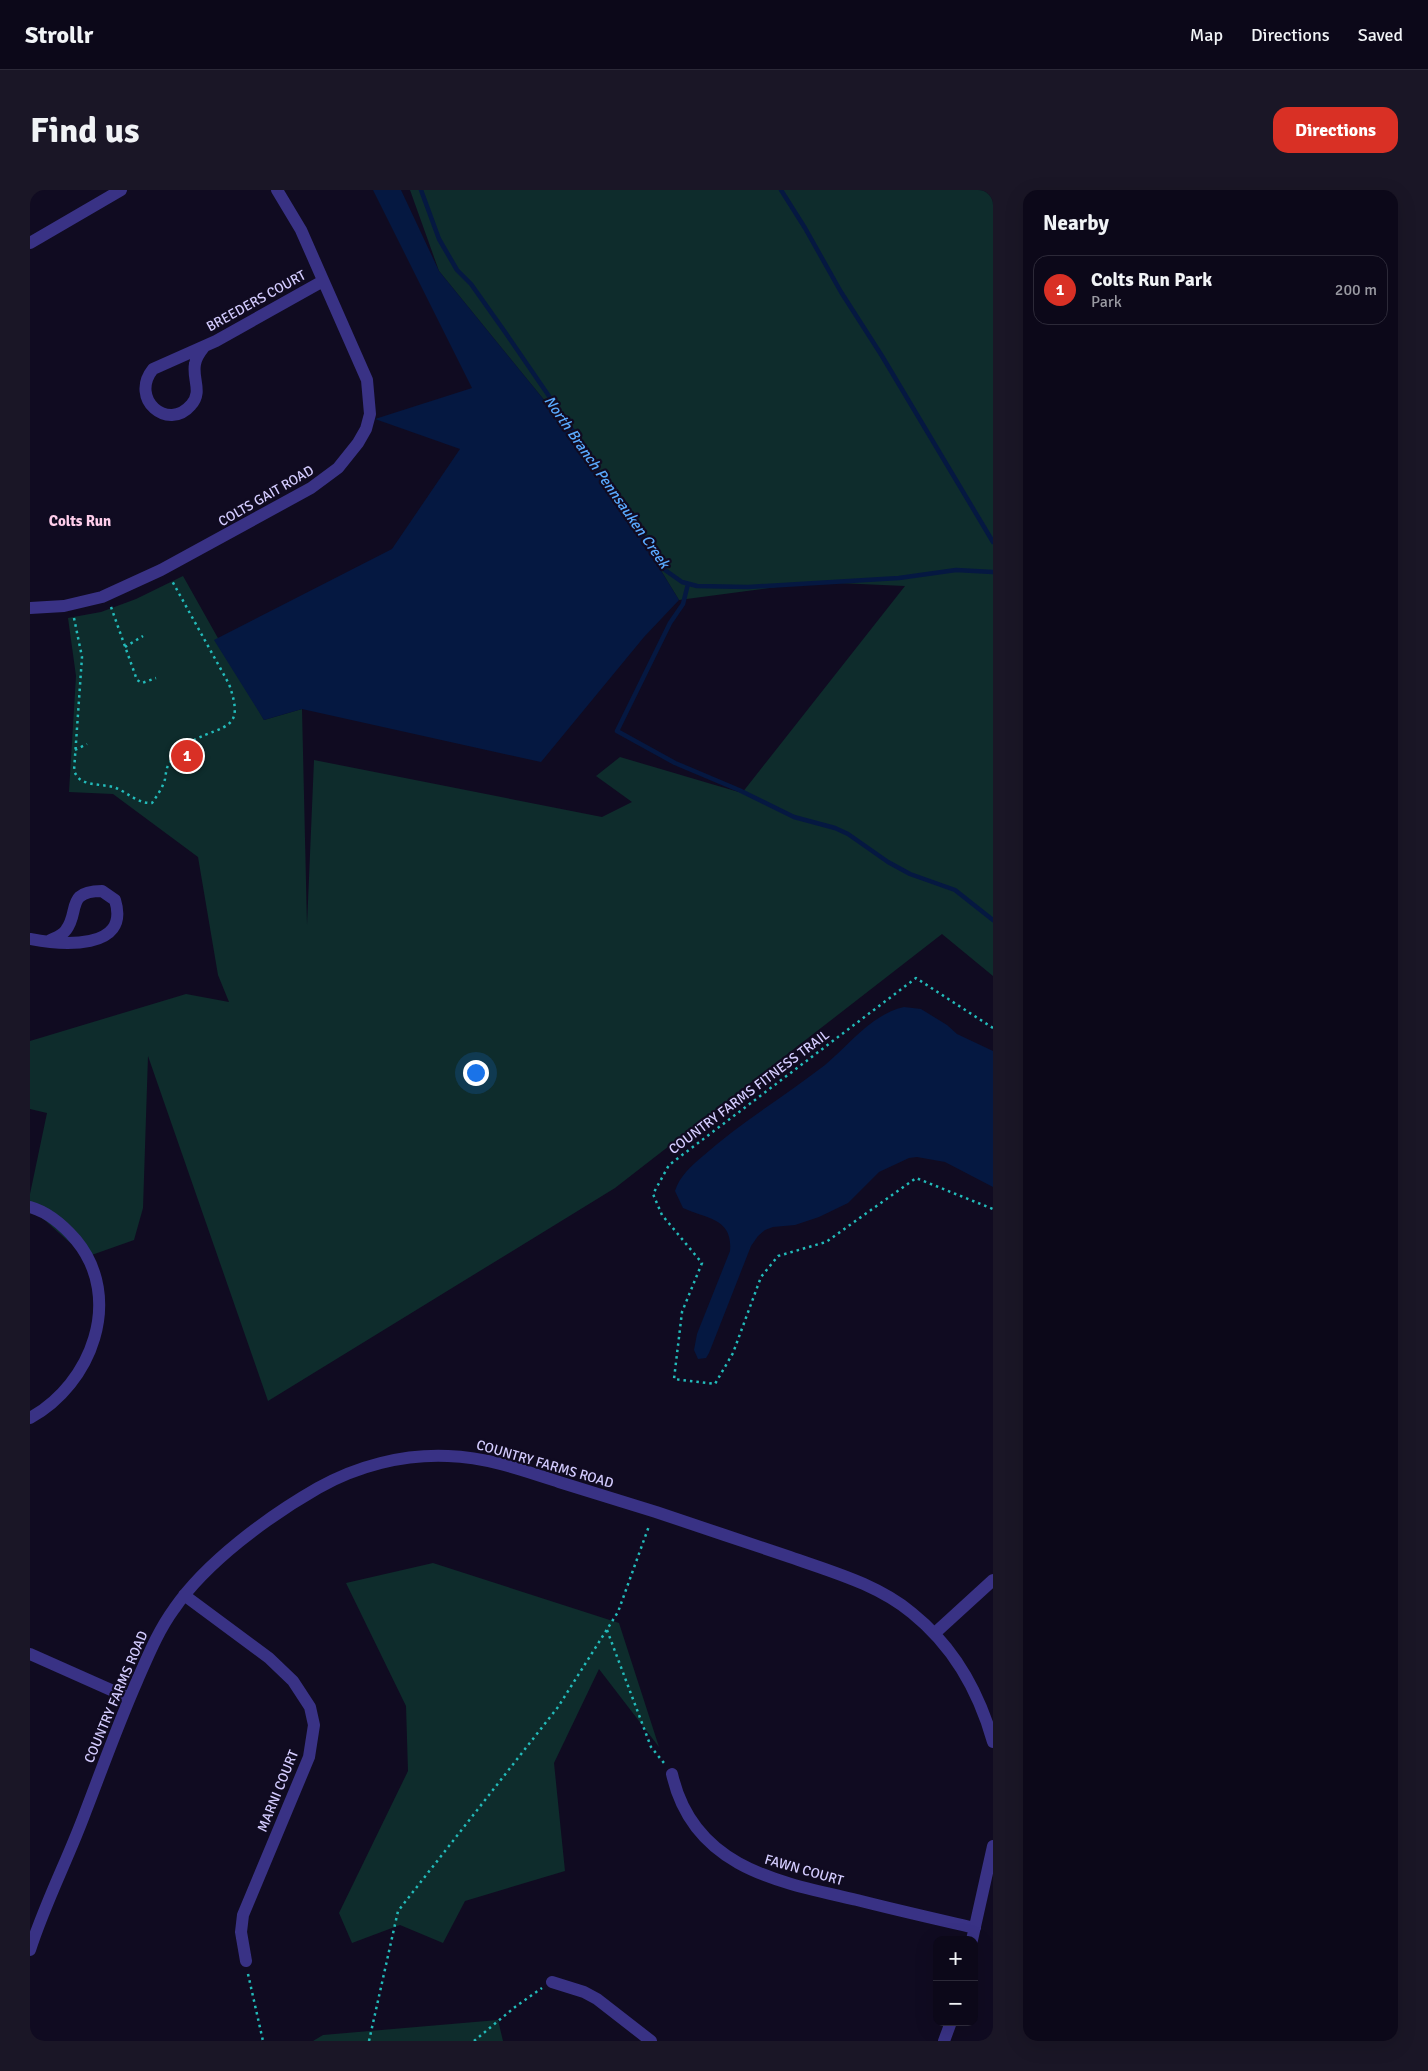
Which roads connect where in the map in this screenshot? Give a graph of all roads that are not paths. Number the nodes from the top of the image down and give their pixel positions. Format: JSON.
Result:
{"nodes":[{"id":1,"x":121,"y":190,"type":"edge"},
{"id":2,"x":277,"y":190,"type":"edge"},
{"id":3,"x":30,"y":243,"type":"edge"},
{"id":4,"x":323,"y":281,"type":"junction"},
{"id":5,"x":204,"y":347,"type":"junction"},
{"id":6,"x":30,"y":608,"type":"edge"},
{"id":7,"x":30,"y":940,"type":"edge"},
{"id":8,"x":49,"y":941,"type":"junction"},
{"id":9,"x":30,"y":1207,"type":"edge"},
{"id":10,"x":30,"y":1418,"type":"edge"},
{"id":11,"x":993,"y":1580,"type":"edge"},
{"id":12,"x":184,"y":1595,"type":"junction"},
{"id":13,"x":935,"y":1634,"type":"junction"},
{"id":14,"x":30,"y":1654,"type":"edge"},
{"id":15,"x":129,"y":1698,"type":"junction"},
{"id":16,"x":993,"y":1742,"type":"edge"},
{"id":17,"x":672,"y":1774,"type":"road end"},
{"id":18,"x":993,"y":1846,"type":"edge"},
{"id":19,"x":974,"y":1934,"type":"edge"},
{"id":20,"x":30,"y":1950,"type":"edge"},
{"id":21,"x":246,"y":1962,"type":"road end"},
{"id":22,"x":552,"y":1982,"type":"road end"},
{"id":23,"x":950,"y":2026,"type":"edge"},
{"id":24,"x":651,"y":2041,"type":"edge"},
{"id":25,"x":944,"y":2041,"type":"edge"}],
"edges":[{"from":1,"to":3,"type":"street"},
{"from":2,"to":4,"type":"street","name":"COLTS GAIT ROAD"},
{"from":4,"to":5,"type":"street","name":"BREEDERS COURT"},
{"from":4,"to":6,"type":"street","name":"COLTS GAIT ROAD"},
{"from":5,"to":5,"type":"street","name":"BREEDERS COURT"},
{"from":7,"to":8,"type":"street"},
{"from":8,"to":8,"type":"street"},
{"from":9,"to":10,"type":"street"},
{"from":11,"to":13,"type":"street"},
{"from":12,"to":13,"type":"street","name":"COUNTRY FARMS ROAD"},
{"from":12,"to":15,"type":"street","name":"COUNTRY FARMS ROAD"},
{"from":12,"to":21,"type":"street","name":"MARNI COURT"},
{"from":13,"to":16,"type":"street","name":"COUNTRY FARMS ROAD"},
{"from":14,"to":15,"type":"street"},
{"from":15,"to":20,"type":"street","name":"COUNTRY FARMS ROAD"},
{"from":17,"to":19,"type":"street","name":"FAWN COURT"},
{"from":18,"to":19,"type":"street"},
{"from":22,"to":24,"type":"street"},
{"from":23,"to":25,"type":"street"}]}
